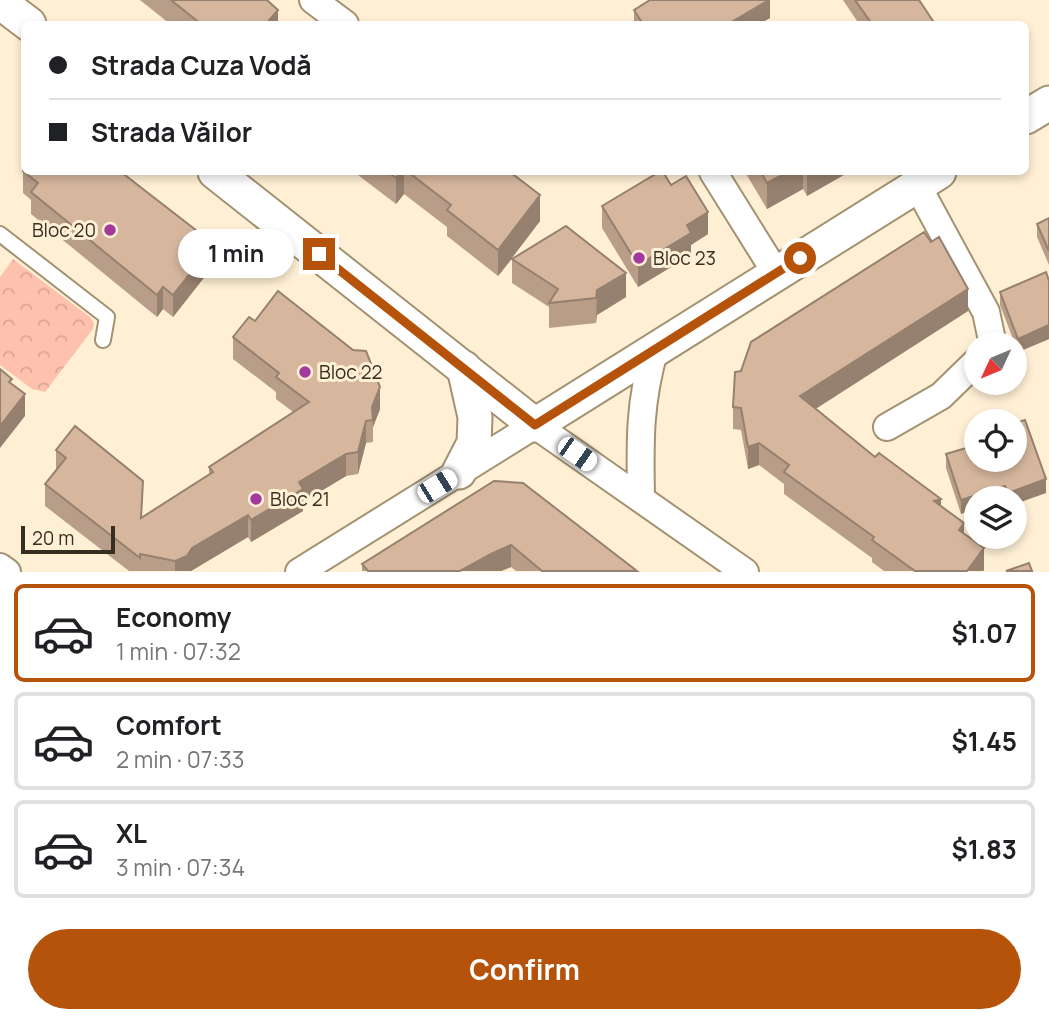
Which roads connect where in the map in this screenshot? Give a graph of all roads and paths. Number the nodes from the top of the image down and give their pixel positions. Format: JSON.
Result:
{"nodes":[{"id":1,"x":313,"y":0,"type":"edge"},
{"id":2,"x":0,"y":2,"type":"edge"},
{"id":3,"x":25,"y":21,"type":"edge"},
{"id":4,"x":341,"y":21,"type":"edge"},
{"id":5,"x":1049,"y":103,"type":"edge"},
{"id":6,"x":1029,"y":115,"type":"edge"},
{"id":7,"x":219,"y":175,"type":"edge"},
{"id":8,"x":715,"y":175,"type":"edge"},
{"id":9,"x":928,"y":178,"type":"edge"},
{"id":10,"x":0,"y":234,"type":"edge"},
{"id":11,"x":776,"y":273,"type":"junction"},
{"id":12,"x":990,"y":332,"type":"edge"},
{"id":13,"x":103,"y":341,"type":"dead end"},
{"id":14,"x":655,"y":348,"type":"junction"},
{"id":15,"x":464,"y":368,"type":"junction"},
{"id":16,"x":964,"y":374,"type":"edge"},
{"id":17,"x":535,"y":425,"type":"junction"},
{"id":18,"x":887,"y":427,"type":"dead end"},
{"id":19,"x":459,"y":472,"type":"junction"},
{"id":20,"x":641,"y":499,"type":"junction"},
{"id":21,"x":0,"y":567,"type":"edge"},
{"id":22,"x":303,"y":571,"type":"edge"},
{"id":23,"x":7,"y":572,"type":"edge"},
{"id":24,"x":745,"y":572,"type":"edge"}],
"edges":[{"from":1,"to":4,"type":"street"},
{"from":2,"to":3,"type":"street"},
{"from":5,"to":6,"type":"street"},
{"from":7,"to":15,"type":"street"},
{"from":8,"to":11,"type":"street"},
{"from":9,"to":11,"type":"street"},
{"from":9,"to":12,"type":"street"},
{"from":10,"to":13,"type":"lane"},
{"from":11,"to":14,"type":"street"},
{"from":14,"to":17,"type":"street"},
{"from":14,"to":20,"type":"street"},
{"from":15,"to":17,"type":"street"},
{"from":15,"to":19,"type":"street"},
{"from":16,"to":18,"type":"street"},
{"from":17,"to":19,"type":"street"},
{"from":17,"to":20,"type":"street"},
{"from":19,"to":22,"type":"street"},
{"from":20,"to":24,"type":"street"},
{"from":21,"to":23,"type":"street"}]}
